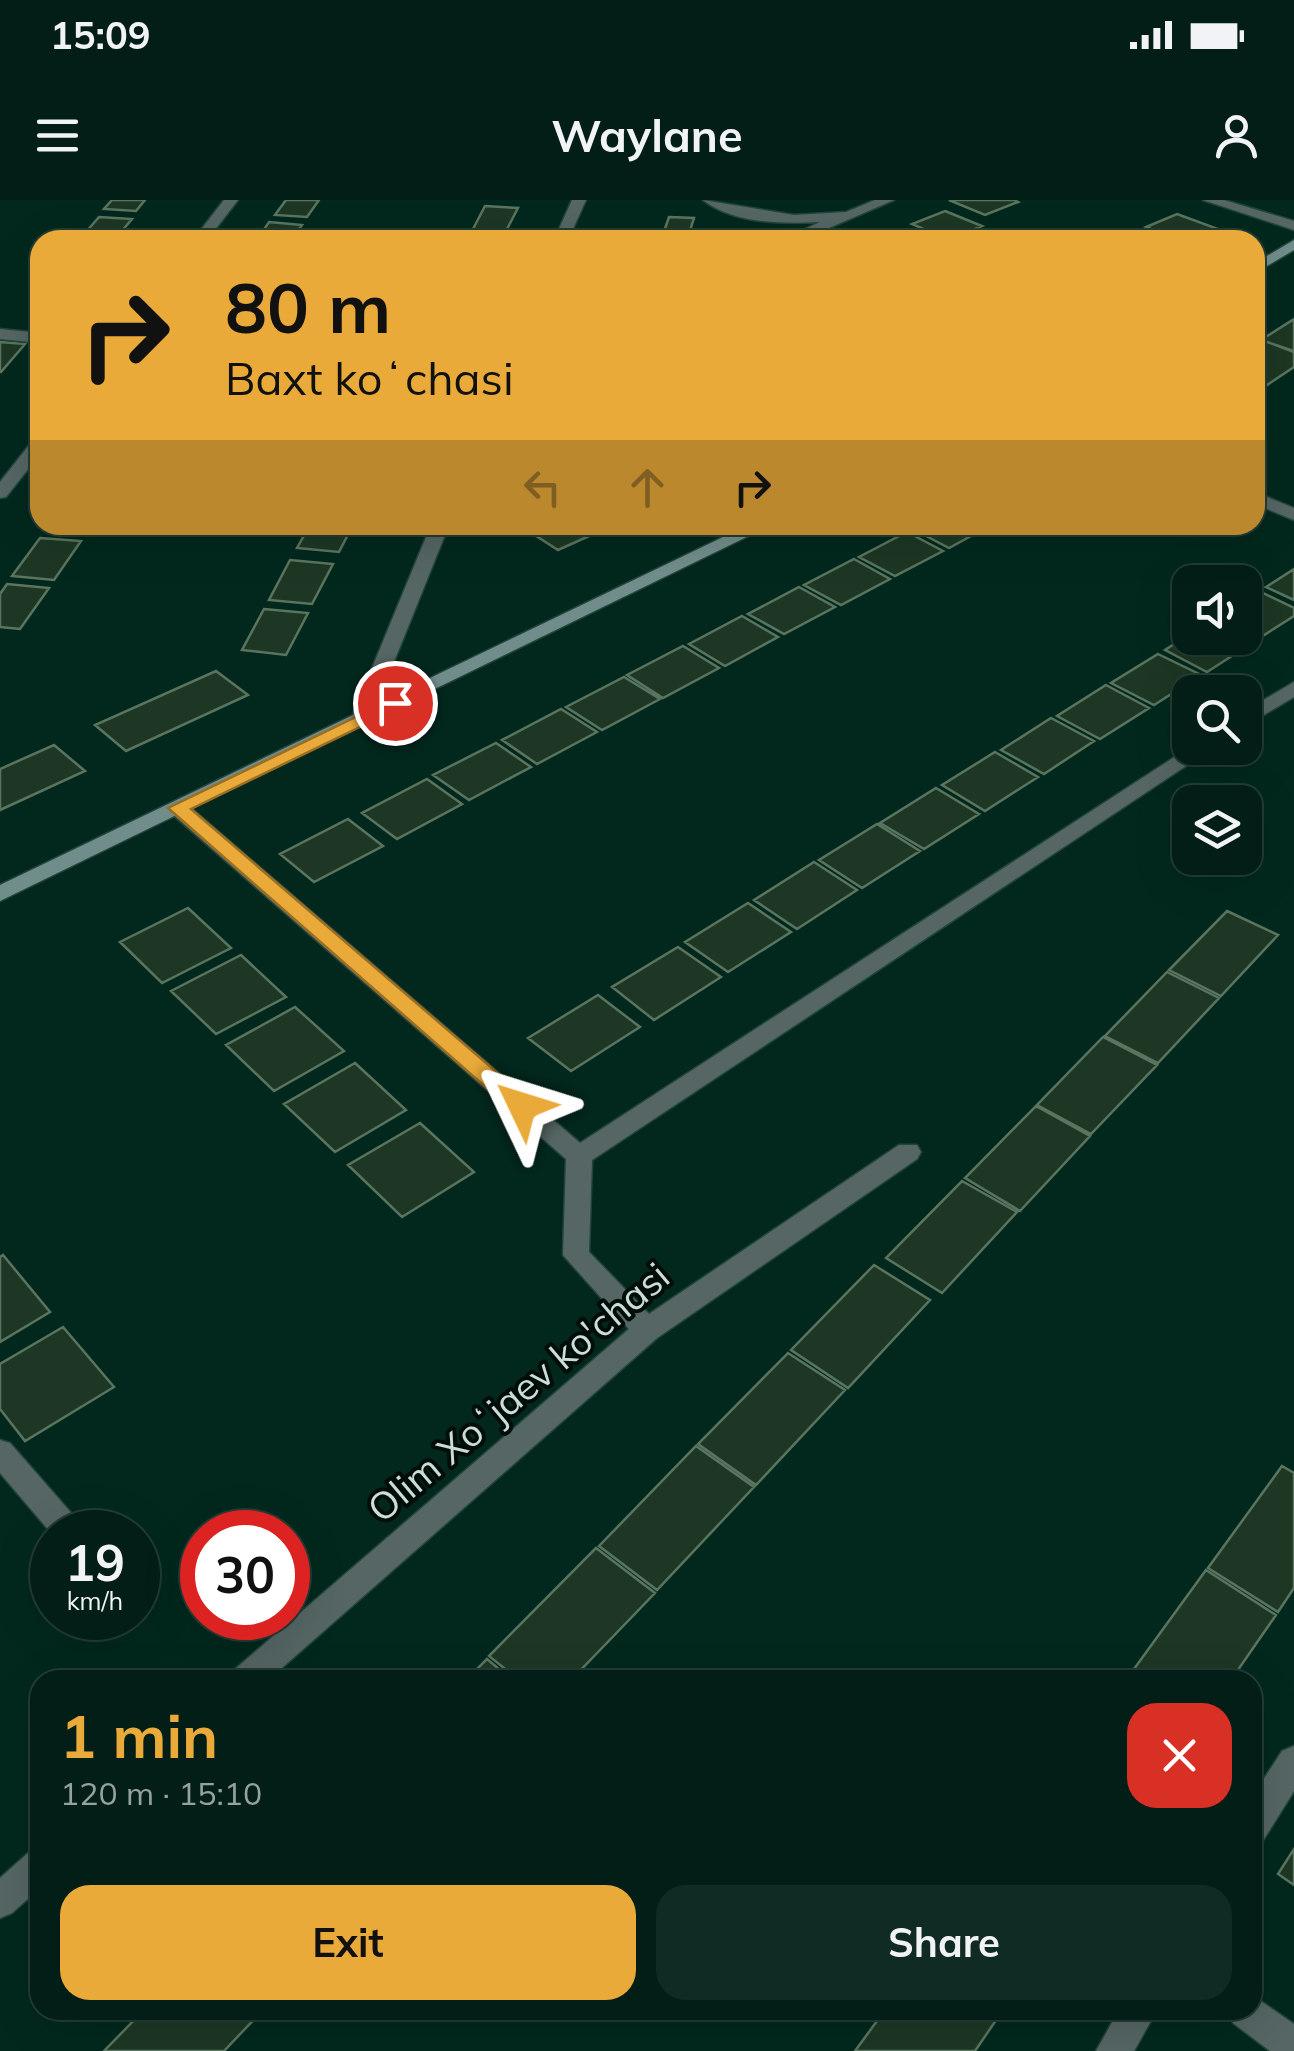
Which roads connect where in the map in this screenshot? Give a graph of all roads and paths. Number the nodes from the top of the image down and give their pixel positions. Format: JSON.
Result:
{"nodes":[{"id":1,"x":231,"y":200,"type":"edge"},
{"id":2,"x":579,"y":200,"type":"edge"},
{"id":3,"x":710,"y":200,"type":"edge"},
{"id":4,"x":887,"y":200,"type":"edge"},
{"id":5,"x":1210,"y":200,"type":"edge"},
{"id":6,"x":847,"y":216,"type":"junction"},
{"id":7,"x":1294,"y":226,"type":"edge"},
{"id":8,"x":208,"y":230,"type":"edge"},
{"id":9,"x":566,"y":230,"type":"edge"},
{"id":10,"x":813,"y":230,"type":"edge"},
{"id":11,"x":1294,"y":244,"type":"edge"},
{"id":12,"x":1265,"y":263,"type":"edge"},
{"id":13,"x":0,"y":334,"type":"edge"},
{"id":14,"x":30,"y":337,"type":"edge"},
{"id":15,"x":30,"y":455,"type":"edge"},
{"id":16,"x":0,"y":493,"type":"edge"},
{"id":17,"x":1265,"y":502,"type":"edge"},
{"id":18,"x":1294,"y":514,"type":"edge"},
{"id":19,"x":436,"y":535,"type":"edge"},
{"id":20,"x":741,"y":535,"type":"edge"},
{"id":21,"x":1294,"y":688,"type":"edge"},
{"id":22,"x":1262,"y":709,"type":"edge"},
{"id":23,"x":362,"y":719,"type":"junction"},
{"id":24,"x":1177,"y":765,"type":"edge"},
{"id":25,"x":178,"y":808,"type":"junction"},
{"id":26,"x":0,"y":894,"type":"edge"},
{"id":27,"x":908,"y":1152,"type":"dead end"},
{"id":28,"x":579,"y":1156,"type":"junction"},
{"id":29,"x":647,"y":1330,"type":"junction"},
{"id":30,"x":0,"y":1452,"type":"edge"},
{"id":31,"x":49,"y":1510,"type":"edge"},
{"id":32,"x":256,"y":1670,"type":"edge"},
{"id":33,"x":1294,"y":1762,"type":"edge"},
{"id":34,"x":1262,"y":1812,"type":"edge"},
{"id":35,"x":30,"y":1874,"type":"edge"},
{"id":36,"x":0,"y":1902,"type":"edge"},
{"id":37,"x":1133,"y":2020,"type":"edge"},
{"id":38,"x":1259,"y":2020,"type":"edge"},
{"id":39,"x":1294,"y":2047,"type":"edge"},
{"id":40,"x":1114,"y":2051,"type":"edge"}],
"edges":[{"from":1,"to":8,"type":"street"},
{"from":2,"to":9,"type":"street"},
{"from":3,"to":6,"type":"street"},
{"from":4,"to":6,"type":"street"},
{"from":5,"to":7,"type":"street"},
{"from":6,"to":10,"type":"street"},
{"from":11,"to":12,"type":"main road"},
{"from":13,"to":14,"type":"street"},
{"from":15,"to":16,"type":"street"},
{"from":17,"to":18,"type":"street"},
{"from":19,"to":23,"type":"street"},
{"from":20,"to":23,"type":"main road"},
{"from":21,"to":22,"type":"street"},
{"from":23,"to":25,"type":"main road"},
{"from":24,"to":28,"type":"street"},
{"from":25,"to":26,"type":"main road"},
{"from":25,"to":28,"type":"street"},
{"from":27,"to":29,"type":"street","name":"Olim Xoʻjaev ko'chasi"},
{"from":28,"to":29,"type":"street"},
{"from":29,"to":32,"type":"street","name":"Olim Xoʻjaev ko'chasi"},
{"from":30,"to":31,"type":"street"},
{"from":33,"to":34,"type":"street"},
{"from":35,"to":36,"type":"street"},
{"from":37,"to":40,"type":"street"},
{"from":38,"to":39,"type":"street"}]}
